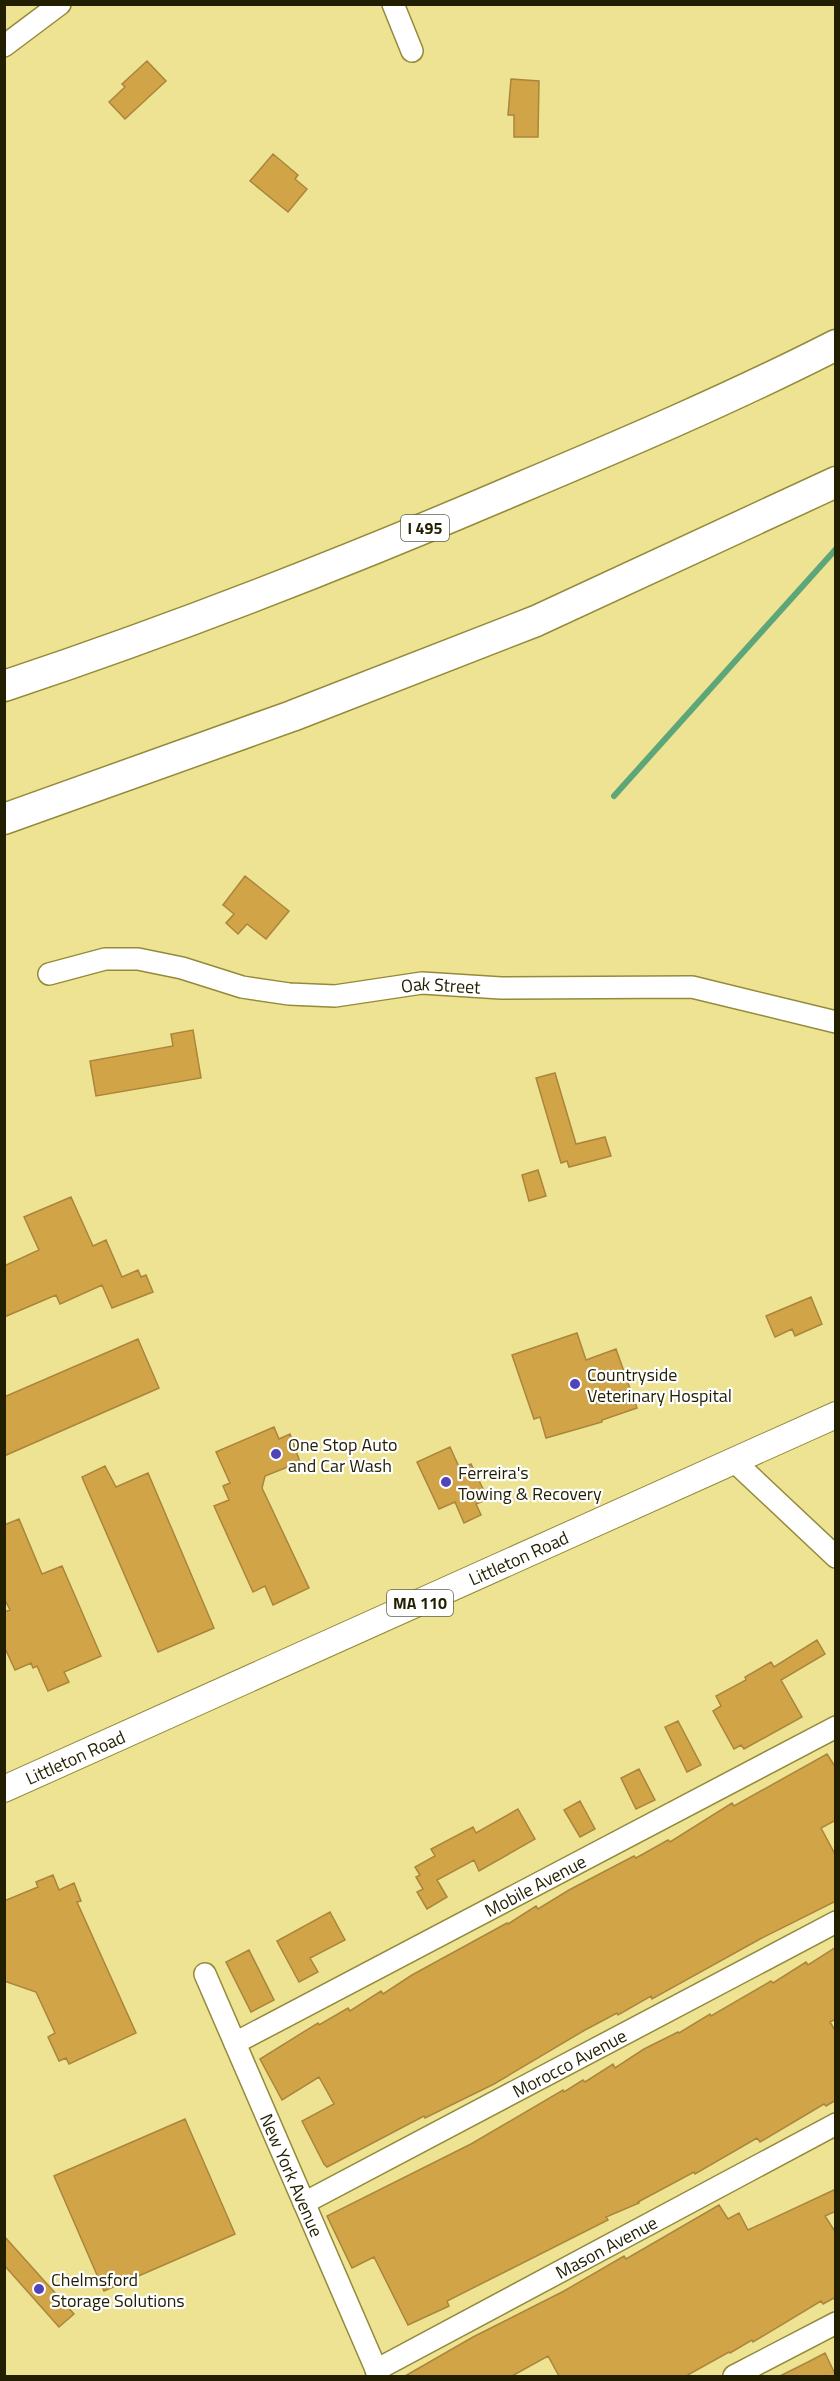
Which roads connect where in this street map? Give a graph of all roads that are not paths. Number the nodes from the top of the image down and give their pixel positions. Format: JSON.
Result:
{"nodes":[{"id":1,"x":60,"y":4,"type":"edge"},
{"id":2,"x":393,"y":4,"type":"edge"},
{"id":3,"x":4,"y":46,"type":"edge"},
{"id":4,"x":412,"y":51,"type":"dead end"},
{"id":5,"x":836,"y":345,"type":"edge"},
{"id":6,"x":836,"y":482,"type":"edge"},
{"id":7,"x":4,"y":686,"type":"edge"},
{"id":8,"x":4,"y":819,"type":"edge"},
{"id":9,"x":49,"y":974,"type":"dead end"},
{"id":10,"x":836,"y":1022,"type":"edge"},
{"id":11,"x":836,"y":1415,"type":"edge"},
{"id":12,"x":735,"y":1462,"type":"junction"},
{"id":13,"x":836,"y":1557,"type":"edge"},
{"id":14,"x":836,"y":1727,"type":"edge"},
{"id":15,"x":4,"y":1789,"type":"edge"},
{"id":16,"x":836,"y":1922,"type":"edge"},
{"id":17,"x":205,"y":1974,"type":"dead end"},
{"id":18,"x":235,"y":2043,"type":"junction"},
{"id":19,"x":836,"y":2124,"type":"edge"},
{"id":20,"x":304,"y":2204,"type":"junction"},
{"id":21,"x":836,"y":2323,"type":"edge"},
{"id":22,"x":377,"y":2373,"type":"edge"},
{"id":23,"x":734,"y":2376,"type":"edge"}],
"edges":[{"from":1,"to":3,"type":"street"},
{"from":2,"to":4,"type":"street"},
{"from":5,"to":7,"type":"highway","number":"I 495"},
{"from":6,"to":8,"type":"highway"},
{"from":9,"to":10,"type":"street","name":"Oak Street"},
{"from":11,"to":12,"type":"main road","name":"Littleton Road","number":"MA 110"},
{"from":12,"to":13,"type":"street"},
{"from":12,"to":15,"type":"main road","name":"Littleton Road","number":"MA 110"},
{"from":14,"to":18,"type":"street","name":"Mobile Avenue"},
{"from":16,"to":20,"type":"street","name":"Morocco Avenue"},
{"from":17,"to":18,"type":"street","name":"New York Avenue"},
{"from":18,"to":20,"type":"street","name":"New York Avenue"},
{"from":19,"to":22,"type":"street","name":"Mason Avenue"},
{"from":20,"to":22,"type":"street","name":"New York Avenue"},
{"from":21,"to":23,"type":"street"}]}
